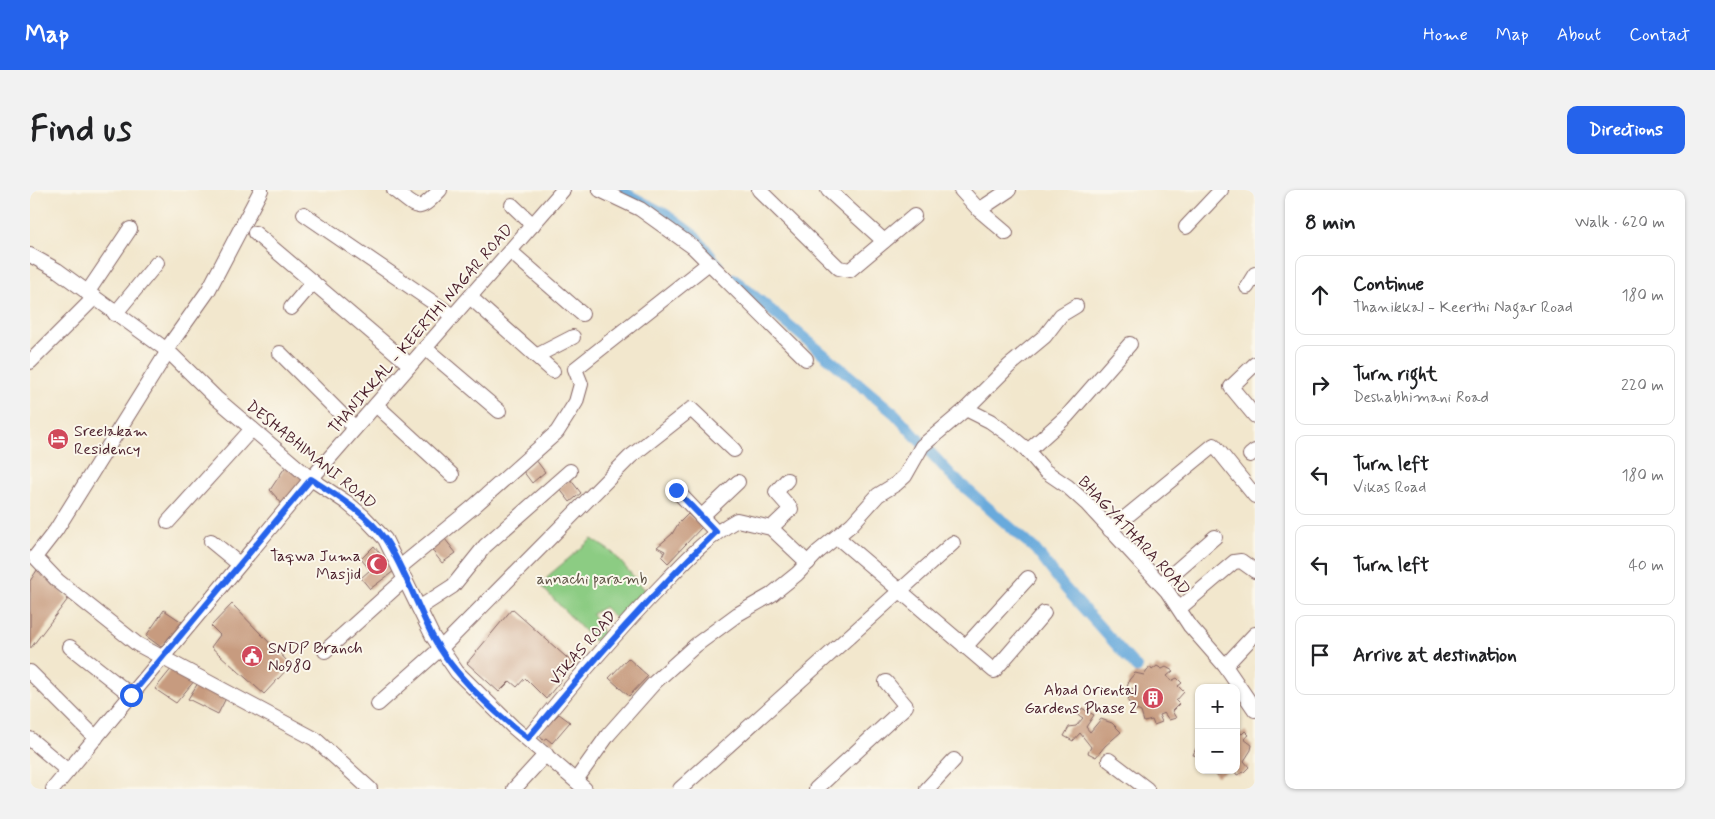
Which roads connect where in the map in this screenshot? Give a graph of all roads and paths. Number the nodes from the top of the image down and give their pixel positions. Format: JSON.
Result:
{"nodes":[{"id":1,"x":261,"y":190,"type":"edge"},
{"id":2,"x":394,"y":190,"type":"edge"},
{"id":3,"x":440,"y":190,"type":"edge"},
{"id":4,"x":563,"y":190,"type":"edge"},
{"id":5,"x":600,"y":190,"type":"edge"},
{"id":6,"x":758,"y":190,"type":"edge"},
{"id":7,"x":828,"y":190,"type":"edge"},
{"id":8,"x":961,"y":190,"type":"edge"},
{"id":9,"x":1009,"y":190,"type":"edge"},
{"id":10,"x":1221,"y":190,"type":"edge"},
{"id":11,"x":512,"y":206,"type":"dead end"},
{"id":12,"x":979,"y":210,"type":"junction"},
{"id":13,"x":304,"y":214,"type":"dead end"},
{"id":14,"x":914,"y":216,"type":"dead end"},
{"id":15,"x":534,"y":225,"type":"junction"},
{"id":16,"x":1186,"y":228,"type":"dead end"},
{"id":17,"x":130,"y":229,"type":"dead end"},
{"id":18,"x":255,"y":233,"type":"dead end"},
{"id":19,"x":1006,"y":233,"type":"dead end"},
{"id":20,"x":884,"y":242,"type":"junction"},
{"id":21,"x":511,"y":252,"type":"junction"},
{"id":22,"x":30,"y":255,"type":"edge"},
{"id":23,"x":157,"y":262,"type":"dead end"},
{"id":24,"x":709,"y":263,"type":"junction"},
{"id":25,"x":1255,"y":274,"type":"edge"},
{"id":26,"x":313,"y":282,"type":"junction"},
{"id":27,"x":1247,"y":287,"type":"dead end"},
{"id":28,"x":91,"y":296,"type":"junction"},
{"id":29,"x":470,"y":297,"type":"junction"},
{"id":30,"x":1076,"y":306,"type":"dead end"},
{"id":31,"x":291,"y":308,"type":"dead end"},
{"id":32,"x":115,"y":314,"type":"junction"},
{"id":33,"x":582,"y":314,"type":"dead end"},
{"id":34,"x":453,"y":316,"type":"junction"},
{"id":35,"x":573,"y":337,"type":"dead end"},
{"id":36,"x":1130,"y":344,"type":"dead end"},
{"id":37,"x":426,"y":348,"type":"junction"},
{"id":38,"x":168,"y":351,"type":"junction"},
{"id":39,"x":280,"y":353,"type":"dead end"},
{"id":40,"x":536,"y":356,"type":"junction"},
{"id":41,"x":806,"y":359,"type":"dead end"},
{"id":42,"x":30,"y":362,"type":"edge"},
{"id":43,"x":1255,"y":364,"type":"edge"},
{"id":44,"x":410,"y":365,"type":"junction"},
{"id":45,"x":553,"y":371,"type":"dead end"},
{"id":46,"x":376,"y":405,"type":"junction"},
{"id":47,"x":966,"y":409,"type":"junction"},
{"id":48,"x":499,"y":411,"type":"dead end"},
{"id":49,"x":1255,"y":416,"type":"edge"},
{"id":50,"x":356,"y":428,"type":"junction"},
{"id":51,"x":252,"y":429,"type":"junction"},
{"id":52,"x":734,"y":450,"type":"dead end"},
{"id":53,"x":1028,"y":451,"type":"junction"},
{"id":54,"x":570,"y":471,"type":"dead end"},
{"id":55,"x":452,"y":475,"type":"dead end"},
{"id":56,"x":311,"y":479,"type":"junction"},
{"id":57,"x":787,"y":480,"type":"dead end"},
{"id":58,"x":738,"y":482,"type":"dead end"},
{"id":59,"x":676,"y":490,"type":"dead end"},
{"id":60,"x":1255,"y":496,"type":"edge"},
{"id":61,"x":702,"y":516,"type":"junction"},
{"id":62,"x":168,"y":522,"type":"dead end"},
{"id":63,"x":771,"y":528,"type":"junction"},
{"id":64,"x":1110,"y":530,"type":"junction"},
{"id":65,"x":716,"y":532,"type":"junction"},
{"id":66,"x":837,"y":536,"type":"junction"},
{"id":67,"x":1215,"y":537,"type":"dead end"},
{"id":68,"x":211,"y":541,"type":"dead end"},
{"id":69,"x":953,"y":543,"type":"dead end"},
{"id":70,"x":32,"y":556,"type":"edge"},
{"id":71,"x":808,"y":563,"type":"junction"},
{"id":72,"x":239,"y":564,"type":"junction"},
{"id":73,"x":1255,"y":571,"type":"edge"},
{"id":74,"x":402,"y":573,"type":"junction"},
{"id":75,"x":1028,"y":578,"type":"dead end"},
{"id":76,"x":1161,"y":584,"type":"junction"},
{"id":77,"x":899,"y":590,"type":"junction"},
{"id":78,"x":419,"y":608,"type":"junction"},
{"id":79,"x":1180,"y":608,"type":"junction"},
{"id":80,"x":1044,"y":613,"type":"dead end"},
{"id":81,"x":1255,"y":634,"type":"edge"},
{"id":82,"x":966,"y":646,"type":"junction"},
{"id":83,"x":70,"y":647,"type":"dead end"},
{"id":84,"x":440,"y":649,"type":"junction"},
{"id":85,"x":325,"y":651,"type":"dead end"},
{"id":86,"x":163,"y":657,"type":"junction"},
{"id":87,"x":1225,"y":666,"type":"junction"},
{"id":88,"x":30,"y":672,"type":"edge"},
{"id":89,"x":886,"y":682,"type":"dead end"},
{"id":90,"x":131,"y":695,"type":"junction"},
{"id":91,"x":378,"y":704,"type":"dead end"},
{"id":92,"x":1255,"y":710,"type":"edge"},
{"id":93,"x":96,"y":738,"type":"junction"},
{"id":94,"x":528,"y":738,"type":"junction"},
{"id":95,"x":30,"y":739,"type":"edge"},
{"id":96,"x":546,"y":754,"type":"junction"},
{"id":97,"x":954,"y":760,"type":"dead end"},
{"id":98,"x":1109,"y":760,"type":"dead end"},
{"id":99,"x":68,"y":771,"type":"junction"},
{"id":100,"x":580,"y":784,"type":"edge"},
{"id":101,"x":53,"y":789,"type":"edge"},
{"id":102,"x":370,"y":789,"type":"edge"},
{"id":103,"x":514,"y":789,"type":"edge"},
{"id":104,"x":680,"y":789,"type":"edge"},
{"id":105,"x":816,"y":789,"type":"edge"},
{"id":106,"x":928,"y":789,"type":"edge"},
{"id":107,"x":1147,"y":789,"type":"edge"}],
"edges":[{"from":1,"to":38,"type":"street"},
{"from":2,"to":3,"type":"street"},
{"from":4,"to":15,"type":"street","name":"THANIKKAL - KEERTHI NAGAR ROAD"},
{"from":5,"to":24,"type":"street"},
{"from":6,"to":20,"type":"street"},
{"from":7,"to":20,"type":"street"},
{"from":8,"to":12,"type":"street"},
{"from":9,"to":12,"type":"street"},
{"from":10,"to":16,"type":"street"},
{"from":11,"to":15,"type":"street"},
{"from":12,"to":19,"type":"street"},
{"from":13,"to":34,"type":"street"},
{"from":14,"to":20,"type":"street"},
{"from":15,"to":21,"type":"street","name":"THANIKKAL - KEERTHI NAGAR ROAD"},
{"from":17,"to":28,"type":"street"},
{"from":18,"to":26,"type":"street"},
{"from":21,"to":29,"type":"street","name":"THANIKKAL - KEERTHI NAGAR ROAD"},
{"from":21,"to":33,"type":"street"},
{"from":22,"to":28,"type":"street","name":"DESHABHIMANI ROAD"},
{"from":23,"to":32,"type":"street"},
{"from":24,"to":41,"type":"street"},
{"from":24,"to":74,"type":"street"},
{"from":25,"to":27,"type":"street"},
{"from":26,"to":31,"type":"street"},
{"from":26,"to":44,"type":"street"},
{"from":28,"to":32,"type":"street","name":"DESHABHIMANI ROAD"},
{"from":28,"to":42,"type":"street"},
{"from":29,"to":34,"type":"street","name":"THANIKKAL - KEERTHI NAGAR ROAD"},
{"from":29,"to":40,"type":"street"},
{"from":30,"to":47,"type":"street"},
{"from":32,"to":38,"type":"street","name":"DESHABHIMANI ROAD"},
{"from":34,"to":37,"type":"street","name":"THANIKKAL - KEERTHI NAGAR ROAD"},
{"from":35,"to":40,"type":"street"},
{"from":36,"to":53,"type":"street"},
{"from":37,"to":44,"type":"street","name":"THANIKKAL - KEERTHI NAGAR ROAD"},
{"from":37,"to":48,"type":"street"},
{"from":38,"to":51,"type":"street","name":"DESHABHIMANI ROAD"},
{"from":38,"to":70,"type":"street"},
{"from":39,"to":50,"type":"street"},
{"from":40,"to":45,"type":"street"},
{"from":43,"to":49,"type":"street"},
{"from":44,"to":46,"type":"street","name":"THANIKKAL - KEERTHI NAGAR ROAD"},
{"from":46,"to":50,"type":"street","name":"THANIKKAL - KEERTHI NAGAR ROAD"},
{"from":46,"to":55,"type":"street"},
{"from":47,"to":53,"type":"street","name":"BHAGYATHARA ROAD"},
{"from":47,"to":66,"type":"street"},
{"from":50,"to":56,"type":"street","name":"THANIKKAL - KEERTHI NAGAR ROAD"},
{"from":51,"to":56,"type":"street","name":"DESHABHIMANI ROAD"},
{"from":51,"to":62,"type":"street"},
{"from":52,"to":84,"type":"street"},
{"from":53,"to":64,"type":"street","name":"BHAGYATHARA ROAD"},
{"from":54,"to":78,"type":"street"},
{"from":56,"to":72,"type":"street","name":"THANIKKAL - KEERTHI NAGAR ROAD"},
{"from":56,"to":74,"type":"street","name":"DESHABHIMANI ROAD"},
{"from":57,"to":63,"type":"street"},
{"from":58,"to":61,"type":"street"},
{"from":59,"to":61,"type":"street"},
{"from":60,"to":64,"type":"street"},
{"from":61,"to":65,"type":"street"},
{"from":63,"to":65,"type":"street","name":"VIKAS ROAD"},
{"from":63,"to":71,"type":"street"},
{"from":64,"to":76,"type":"street","name":"BHAGYATHARA ROAD"},
{"from":65,"to":94,"type":"street","name":"VIKAS ROAD"},
{"from":66,"to":71,"type":"street"},
{"from":66,"to":77,"type":"street"},
{"from":67,"to":76,"type":"street"},
{"from":68,"to":72,"type":"street"},
{"from":69,"to":77,"type":"street"},
{"from":70,"to":86,"type":"street"},
{"from":71,"to":100,"type":"street"},
{"from":72,"to":86,"type":"street","name":"THANIKKAL - KEERTHI NAGAR ROAD"},
{"from":73,"to":79,"type":"street"},
{"from":74,"to":78,"type":"street","name":"DESHABHIMANI ROAD"},
{"from":74,"to":85,"type":"street"},
{"from":75,"to":82,"type":"street"},
{"from":76,"to":79,"type":"street","name":"BHAGYATHARA ROAD"},
{"from":77,"to":82,"type":"street"},
{"from":77,"to":104,"type":"street"},
{"from":78,"to":84,"type":"street","name":"DESHABHIMANI ROAD"},
{"from":79,"to":87,"type":"street","name":"BHAGYATHARA ROAD"},
{"from":80,"to":82,"type":"street"},
{"from":81,"to":87,"type":"street"},
{"from":83,"to":90,"type":"street"},
{"from":84,"to":91,"type":"street"},
{"from":84,"to":94,"type":"street","name":"DESHABHIMANI ROAD"},
{"from":86,"to":90,"type":"street","name":"THANIKKAL - KEERTHI NAGAR ROAD"},
{"from":86,"to":102,"type":"street"},
{"from":87,"to":92,"type":"street","name":"BHAGYATHARA ROAD"},
{"from":88,"to":93,"type":"street"},
{"from":89,"to":105,"type":"street"},
{"from":90,"to":93,"type":"street","name":"THANIKKAL - KEERTHI NAGAR ROAD"},
{"from":93,"to":99,"type":"street","name":"THANIKKAL - KEERTHI NAGAR ROAD"},
{"from":94,"to":96,"type":"street","name":"DESHABHIMANI ROAD"},
{"from":95,"to":99,"type":"street"},
{"from":96,"to":100,"type":"street","name":"DESHABHIMANI ROAD"},
{"from":96,"to":103,"type":"street"},
{"from":97,"to":106,"type":"street"},
{"from":98,"to":107,"type":"street"},
{"from":99,"to":101,"type":"street","name":"THANIKKAL - KEERTHI NAGAR ROAD"}]}
